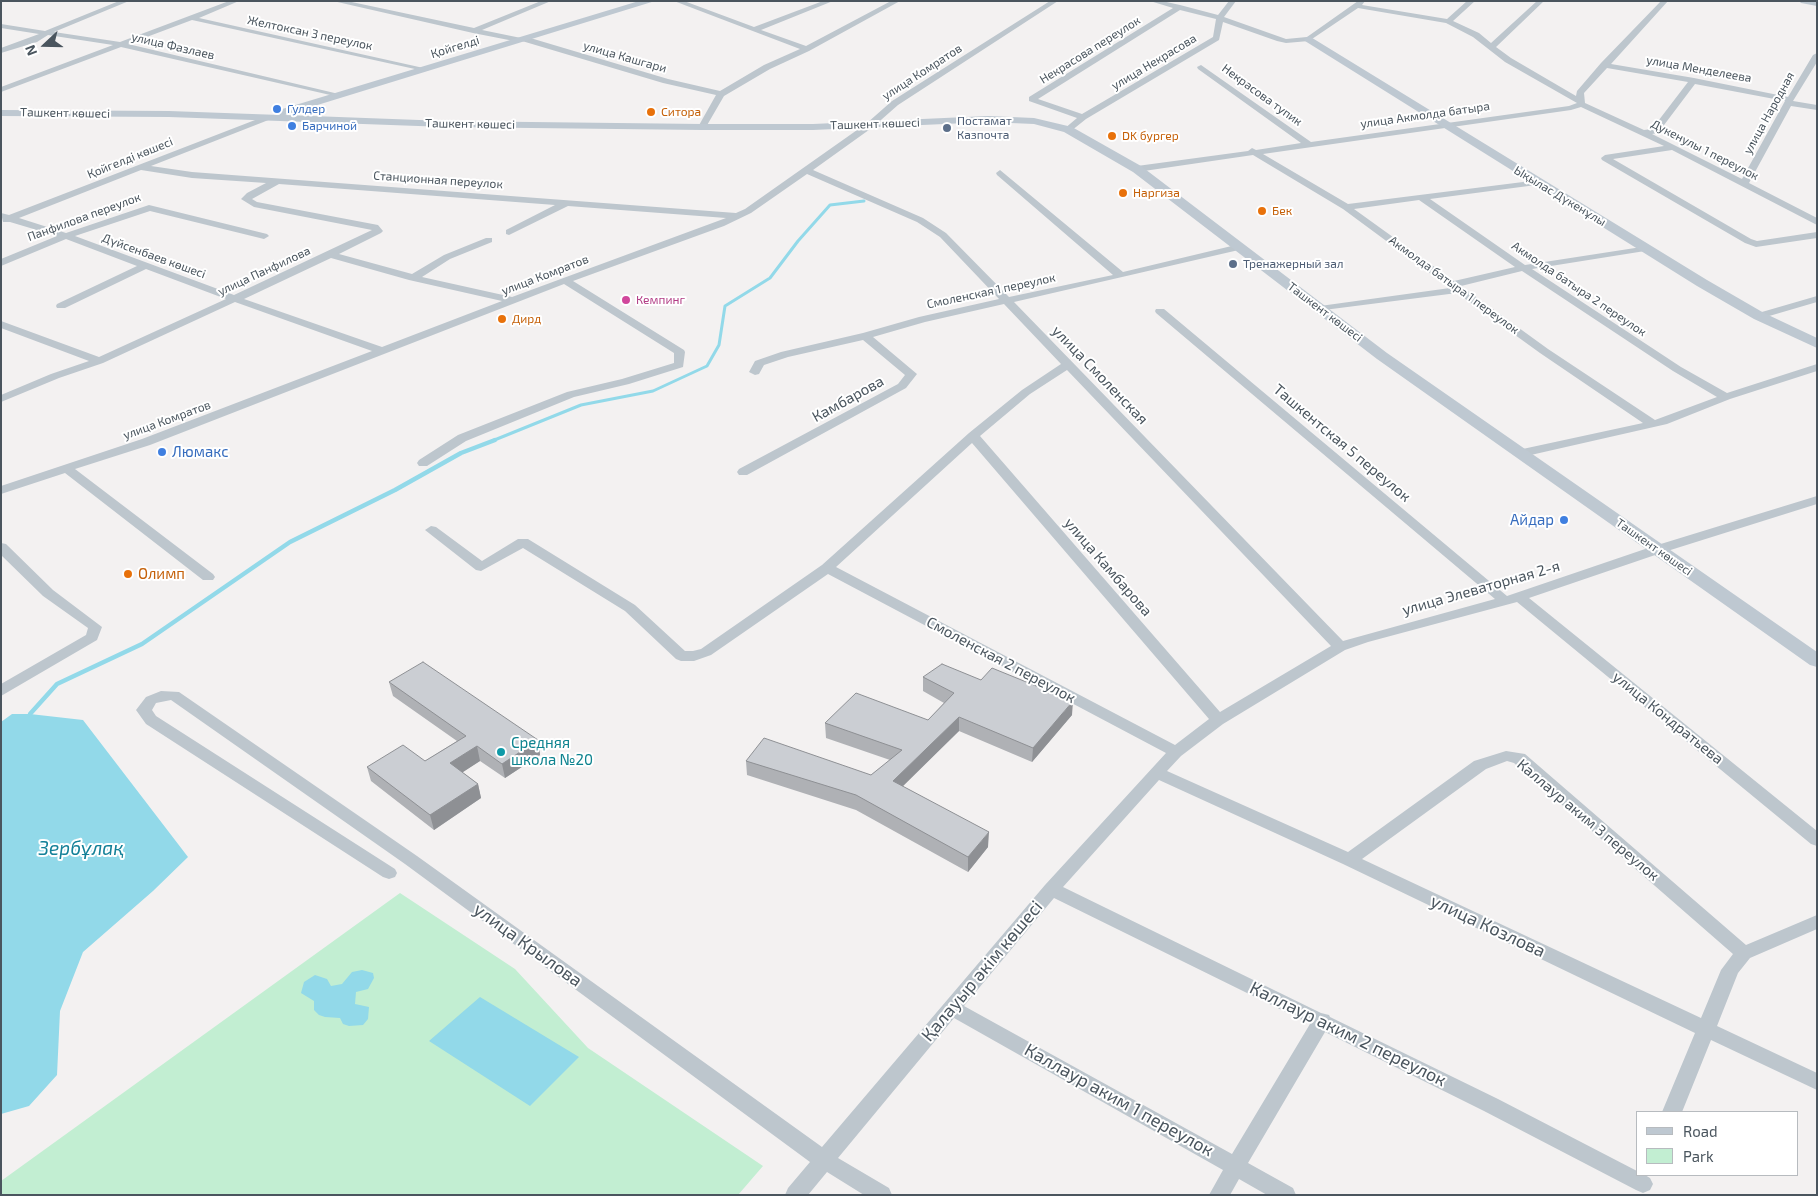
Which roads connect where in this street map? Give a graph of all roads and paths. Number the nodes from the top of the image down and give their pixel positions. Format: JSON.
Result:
{"nodes":[{"id":1,"x":125,"y":1,"type":"edge"},
{"id":2,"x":236,"y":1,"type":"edge"},
{"id":3,"x":336,"y":1,"type":"edge"},
{"id":4,"x":532,"y":1,"type":"edge"},
{"id":5,"x":650,"y":1,"type":"edge"},
{"id":6,"x":678,"y":1,"type":"edge"},
{"id":7,"x":830,"y":1,"type":"edge"},
{"id":8,"x":897,"y":1,"type":"edge"},
{"id":9,"x":1055,"y":1,"type":"edge"},
{"id":10,"x":1153,"y":1,"type":"edge"},
{"id":11,"x":1233,"y":1,"type":"edge"},
{"id":12,"x":1472,"y":1,"type":"edge"},
{"id":13,"x":1541,"y":1,"type":"edge"},
{"id":14,"x":1665,"y":1,"type":"edge"},
{"id":15,"x":1804,"y":1,"type":"edge"},
{"id":16,"x":546,"y":2,"type":"edge"},
{"id":17,"x":1817,"y":3,"type":"edge"},
{"id":18,"x":1359,"y":4,"type":"edge"},
{"id":19,"x":1180,"y":7,"type":"junction"},
{"id":20,"x":190,"y":18,"type":"junction"},
{"id":21,"x":1220,"y":18,"type":"junction"},
{"id":22,"x":1448,"y":21,"type":"junction"},
{"id":23,"x":1,"y":26,"type":"edge"},
{"id":24,"x":754,"y":30,"type":"junction"},
{"id":25,"x":472,"y":32,"type":"junction"},
{"id":26,"x":48,"y":33,"type":"junction"},
{"id":27,"x":1309,"y":39,"type":"junction"},
{"id":28,"x":522,"y":40,"type":"junction"},
{"id":29,"x":121,"y":46,"type":"junction"},
{"id":30,"x":1491,"y":47,"type":"junction"},
{"id":31,"x":806,"y":49,"type":"junction"},
{"id":32,"x":1,"y":51,"type":"edge"},
{"id":33,"x":1817,"y":55,"type":"edge"},
{"id":34,"x":1604,"y":65,"type":"junction"},
{"id":35,"x":1201,"y":68,"type":"dead end"},
{"id":36,"x":424,"y":69,"type":"junction"},
{"id":37,"x":1694,"y":80,"type":"junction"},
{"id":38,"x":1,"y":90,"type":"edge"},
{"id":39,"x":721,"y":94,"type":"junction"},
{"id":40,"x":339,"y":95,"type":"junction"},
{"id":41,"x":1580,"y":102,"type":"junction"},
{"id":42,"x":1789,"y":102,"type":"junction"},
{"id":43,"x":1817,"y":108,"type":"edge"},
{"id":44,"x":1,"y":113,"type":"edge"},
{"id":45,"x":268,"y":117,"type":"junction"},
{"id":46,"x":1083,"y":117,"type":"junction"},
{"id":47,"x":870,"y":124,"type":"junction"},
{"id":48,"x":1445,"y":125,"type":"junction"},
{"id":49,"x":702,"y":127,"type":"junction"},
{"id":50,"x":1068,"y":129,"type":"junction"},
{"id":51,"x":1644,"y":133,"type":"junction"},
{"id":52,"x":1308,"y":144,"type":"junction"},
{"id":53,"x":1673,"y":147,"type":"junction"},
{"id":54,"x":1252,"y":151,"type":"junction"},
{"id":55,"x":138,"y":167,"type":"junction"},
{"id":56,"x":1137,"y":168,"type":"junction"},
{"id":57,"x":806,"y":170,"type":"junction"},
{"id":58,"x":1000,"y":173,"type":"dead end"},
{"id":59,"x":277,"y":181,"type":"junction"},
{"id":60,"x":1536,"y":182,"type":"junction"},
{"id":61,"x":1744,"y":184,"type":"junction"},
{"id":62,"x":1421,"y":198,"type":"junction"},
{"id":63,"x":565,"y":204,"type":"junction"},
{"id":64,"x":1346,"y":206,"type":"junction"},
{"id":65,"x":736,"y":216,"type":"junction"},
{"id":66,"x":4,"y":219,"type":"edge"},
{"id":67,"x":1817,"y":222,"type":"edge"},
{"id":68,"x":509,"y":232,"type":"dead end"},
{"id":69,"x":1817,"y":235,"type":"edge"},
{"id":70,"x":66,"y":236,"type":"junction"},
{"id":71,"x":264,"y":236,"type":"dead end"},
{"id":72,"x":489,"y":240,"type":"dead end"},
{"id":73,"x":1240,"y":247,"type":"junction"},
{"id":74,"x":1645,"y":248,"type":"junction"},
{"id":75,"x":330,"y":255,"type":"junction"},
{"id":76,"x":1,"y":263,"type":"edge"},
{"id":77,"x":145,"y":266,"type":"junction"},
{"id":78,"x":1523,"y":268,"type":"junction"},
{"id":79,"x":1121,"y":276,"type":"junction"},
{"id":80,"x":413,"y":278,"type":"junction"},
{"id":81,"x":565,"y":280,"type":"junction"},
{"id":82,"x":1457,"y":286,"type":"junction"},
{"id":83,"x":235,"y":299,"type":"junction"},
{"id":84,"x":1817,"y":299,"type":"edge"},
{"id":85,"x":512,"y":300,"type":"junction"},
{"id":86,"x":1007,"y":300,"type":"junction"},
{"id":87,"x":61,"y":306,"type":"dead end"},
{"id":88,"x":1320,"y":309,"type":"junction"},
{"id":89,"x":1160,"y":311,"type":"dead end"},
{"id":90,"x":1759,"y":316,"type":"junction"},
{"id":91,"x":1,"y":324,"type":"edge"},
{"id":92,"x":866,"y":336,"type":"junction"},
{"id":93,"x":1817,"y":344,"type":"edge"},
{"id":94,"x":383,"y":351,"type":"junction"},
{"id":95,"x":99,"y":361,"type":"junction"},
{"id":96,"x":1068,"y":364,"type":"junction"},
{"id":97,"x":1817,"y":367,"type":"edge"},
{"id":98,"x":755,"y":372,"type":"dead end"},
{"id":99,"x":1726,"y":397,"type":"junction"},
{"id":100,"x":1,"y":399,"type":"edge"},
{"id":101,"x":1653,"y":424,"type":"junction"},
{"id":102,"x":973,"y":436,"type":"junction"},
{"id":103,"x":1522,"y":453,"type":"junction"},
{"id":104,"x":423,"y":463,"type":"dead end"},
{"id":105,"x":67,"y":469,"type":"junction"},
{"id":106,"x":743,"y":472,"type":"dead end"},
{"id":107,"x":1,"y":490,"type":"edge"},
{"id":108,"x":1817,"y":500,"type":"edge"},
{"id":109,"x":431,"y":530,"type":"dead end"},
{"id":110,"x":1,"y":547,"type":"edge"},
{"id":111,"x":1656,"y":550,"type":"junction"},
{"id":112,"x":827,"y":568,"type":"junction"},
{"id":113,"x":208,"y":577,"type":"dead end"},
{"id":114,"x":1511,"y":599,"type":"junction"},
{"id":115,"x":1340,"y":647,"type":"junction"},
{"id":116,"x":1817,"y":662,"type":"edge"},
{"id":117,"x":1,"y":691,"type":"edge"},
{"id":118,"x":1218,"y":720,"type":"junction"},
{"id":119,"x":1176,"y":752,"type":"junction"},
{"id":120,"x":1157,"y":773,"type":"junction"},
{"id":121,"x":1817,"y":840,"type":"edge"},
{"id":122,"x":1349,"y":860,"type":"junction"},
{"id":123,"x":389,"y":873,"type":"dead end"},
{"id":124,"x":1051,"y":888,"type":"junction"},
{"id":125,"x":1817,"y":922,"type":"edge"},
{"id":126,"x":1744,"y":953,"type":"junction"},
{"id":127,"x":951,"y":1007,"type":"junction"},
{"id":128,"x":1322,"y":1020,"type":"junction"},
{"id":129,"x":1707,"y":1030,"type":"junction"},
{"id":130,"x":1817,"y":1082,"type":"edge"},
{"id":131,"x":1672,"y":1111,"type":"edge"},
{"id":132,"x":824,"y":1160,"type":"junction"},
{"id":133,"x":1236,"y":1166,"type":"junction"},
{"id":134,"x":1643,"y":1184,"type":"edge"},
{"id":135,"x":795,"y":1195,"type":"edge"},
{"id":136,"x":882,"y":1195,"type":"edge"},
{"id":137,"x":1218,"y":1195,"type":"edge"},
{"id":138,"x":1286,"y":1195,"type":"edge"}],
"edges":[{"from":1,"to":26,"type":"street"},
{"from":2,"to":20,"type":"street"},
{"from":3,"to":25,"type":"street","name":"улица Кашгари"},
{"from":4,"to":16,"type":"street"},
{"from":5,"to":28,"type":"main road","name":"Қойгелді"},
{"from":6,"to":24,"type":"street"},
{"from":7,"to":24,"type":"street"},
{"from":8,"to":31,"type":"street"},
{"from":9,"to":47,"type":"street","name":"улица Комратов"},
{"from":10,"to":19,"type":"street"},
{"from":11,"to":21,"type":"street","name":"улица Некрасова"},
{"from":12,"to":22,"type":"street"},
{"from":13,"to":30,"type":"street"},
{"from":14,"to":34,"type":"street"},
{"from":15,"to":17,"type":"main road"},
{"from":16,"to":25,"type":"street"},
{"from":18,"to":22,"type":"street","name":"Дукенулы 1 переулок"},
{"from":18,"to":27,"type":"street"},
{"from":19,"to":21,"type":"street"},
{"from":19,"to":46,"type":"street","name":"Некрасова переулок"},
{"from":20,"to":29,"type":"street"},
{"from":20,"to":36,"type":"street","name":"Желтоксан 3 переулок"},
{"from":21,"to":27,"type":"street"},
{"from":21,"to":46,"type":"street","name":"улица Некрасова"},
{"from":22,"to":30,"type":"street","name":"Дукенулы 1 переулок"},
{"from":23,"to":26,"type":"street","name":"улица Фазлаев"},
{"from":24,"to":31,"type":"street"},
{"from":25,"to":28,"type":"street","name":"улица Кашгари"},
{"from":26,"to":29,"type":"street","name":"улица Фазлаев"},
{"from":26,"to":32,"type":"street"},
{"from":27,"to":48,"type":"main road","name":"Ықылас Дүкенұлы"},
{"from":28,"to":36,"type":"main road","name":"Қойгелді"},
{"from":28,"to":39,"type":"street","name":"улица Кашгари"},
{"from":29,"to":38,"type":"street"},
{"from":29,"to":40,"type":"street","name":"улица Фазлаев"},
{"from":30,"to":41,"type":"street","name":"Дукенулы 1 переулок"},
{"from":31,"to":39,"type":"street"},
{"from":33,"to":42,"type":"street","name":"улица Народная"},
{"from":34,"to":37,"type":"street","name":"улица Менделеева"},
{"from":34,"to":41,"type":"street"},
{"from":35,"to":52,"type":"street","name":"Некрасова тупик"},
{"from":36,"to":40,"type":"main road","name":"Қойгелді"},
{"from":37,"to":42,"type":"street","name":"улица Менделеева"},
{"from":37,"to":51,"type":"street"},
{"from":39,"to":49,"type":"street"},
{"from":40,"to":45,"type":"main road","name":"Қойгелді"},
{"from":41,"to":48,"type":"street","name":"улица Акмолда батыра"},
{"from":41,"to":51,"type":"street","name":"Дукенулы 1 переулок"},
{"from":42,"to":43,"type":"street","name":"улица Менделеева"},
{"from":42,"to":61,"type":"street","name":"улица Народная"},
{"from":44,"to":45,"type":"main road","name":"Ташкент көшесі"},
{"from":45,"to":49,"type":"main road","name":"Ташкент көшесі"},
{"from":45,"to":55,"type":"street","name":"Қойгелді көшесі"},
{"from":46,"to":50,"type":"street","name":"улица Некрасова"},
{"from":47,"to":49,"type":"main road","name":"Ташкент көшесі"},
{"from":47,"to":50,"type":"main road","name":"Ташкент көшесі"},
{"from":47,"to":57,"type":"street","name":"улица Комратов"},
{"from":48,"to":52,"type":"street","name":"улица Акмолда батыра"},
{"from":48,"to":60,"type":"main road","name":"Ықылас Дүкенұлы"},
{"from":50,"to":56,"type":"main road","name":"Ташкент көшесі"},
{"from":51,"to":53,"type":"street","name":"Дукенулы 1 переулок"},
{"from":52,"to":54,"type":"street","name":"улица Акмолда батыра"},
{"from":53,"to":61,"type":"street","name":"Дукенулы 1 переулок"},
{"from":53,"to":69,"type":"street"},
{"from":54,"to":56,"type":"street","name":"улица Акмолда батыра"},
{"from":54,"to":64,"type":"street","name":"Акмолда батыра 1 переулок"},
{"from":55,"to":59,"type":"street","name":"Станционная переулок"},
{"from":55,"to":66,"type":"street","name":"Қойгелді көшесі"},
{"from":56,"to":73,"type":"main road","name":"Ташкент көшесі"},
{"from":57,"to":65,"type":"street","name":"улица Комратов"},
{"from":57,"to":86,"type":"street","name":"улица Смоленская"},
{"from":58,"to":79,"type":"street"},
{"from":59,"to":63,"type":"street","name":"Станционная переулок"},
{"from":59,"to":75,"type":"street","name":"улица Панфилова"},
{"from":60,"to":62,"type":"street"},
{"from":60,"to":74,"type":"main road","name":"Ықылас Дүкенұлы"},
{"from":61,"to":67,"type":"street","name":"Дукенулы 1 переулок"},
{"from":62,"to":64,"type":"street"},
{"from":62,"to":78,"type":"street","name":"Акмолда батыра 2 переулок"},
{"from":63,"to":65,"type":"street","name":"Станционная переулок"},
{"from":63,"to":68,"type":"street"},
{"from":64,"to":82,"type":"street","name":"Акмолда батыра 1 переулок"},
{"from":65,"to":81,"type":"street","name":"улица Комратов"},
{"from":66,"to":70,"type":"street","name":"Дүйсенбаев көшесі"},
{"from":70,"to":71,"type":"street","name":"Панфилова переулок"},
{"from":70,"to":76,"type":"street","name":"Панфилова переулок"},
{"from":70,"to":77,"type":"street","name":"Дүйсенбаев көшесі"},
{"from":72,"to":80,"type":"street"},
{"from":73,"to":79,"type":"street","name":"Смоленская 1 переулок"},
{"from":73,"to":88,"type":"main road","name":"Ташкент көшесі"},
{"from":74,"to":78,"type":"street"},
{"from":74,"to":90,"type":"main road","name":"Ықылас Дүкенұлы"},
{"from":75,"to":80,"type":"street"},
{"from":75,"to":83,"type":"street","name":"улица Панфилова"},
{"from":77,"to":83,"type":"street","name":"Дүйсенбаев көшесі"},
{"from":77,"to":87,"type":"street"},
{"from":78,"to":82,"type":"street"},
{"from":78,"to":99,"type":"street","name":"Акмолда батыра 2 переулок"},
{"from":79,"to":86,"type":"street","name":"Смоленская 1 переулок"},
{"from":80,"to":85,"type":"street"},
{"from":81,"to":85,"type":"street","name":"улица Комратов"},
{"from":81,"to":104,"type":"street"},
{"from":82,"to":88,"type":"street"},
{"from":82,"to":101,"type":"street","name":"Акмолда батыра 1 переулок"},
{"from":83,"to":94,"type":"street","name":"Дүйсенбаев көшесі"},
{"from":83,"to":95,"type":"street","name":"улица Панфилова"},
{"from":84,"to":90,"type":"street"},
{"from":85,"to":94,"type":"street","name":"улица Комратов"},
{"from":86,"to":92,"type":"street","name":"Смоленская 1 переулок"},
{"from":86,"to":96,"type":"street","name":"улица Смоленская"},
{"from":88,"to":103,"type":"main road","name":"Ташкент көшесі"},
{"from":89,"to":114,"type":"street","name":"Ташкентская 5 переулок"},
{"from":90,"to":93,"type":"main road","name":"Ықылас Дүкенұлы"},
{"from":91,"to":95,"type":"street"},
{"from":92,"to":98,"type":"street","name":"Смоленская 1 переулок"},
{"from":92,"to":106,"type":"street","name":"Камбарова"},
{"from":94,"to":105,"type":"street","name":"улица Комратов"},
{"from":95,"to":100,"type":"street","name":"улица Панфилова"},
{"from":96,"to":102,"type":"street"},
{"from":96,"to":115,"type":"street","name":"улица Смоленская"},
{"from":97,"to":99,"type":"street"},
{"from":99,"to":101,"type":"street"},
{"from":101,"to":103,"type":"street"},
{"from":102,"to":112,"type":"street"},
{"from":102,"to":118,"type":"street","name":"улица Камбарова"},
{"from":103,"to":111,"type":"main road","name":"Ташкент көшесі"},
{"from":105,"to":107,"type":"street","name":"улица Комратов"},
{"from":105,"to":113,"type":"street"},
{"from":108,"to":111,"type":"street","name":"улица Элеваторная 2-я"},
{"from":109,"to":112,"type":"street"},
{"from":110,"to":117,"type":"street"},
{"from":111,"to":114,"type":"street","name":"улица Элеваторная 2-я"},
{"from":111,"to":116,"type":"main road","name":"Ташкент көшесі"},
{"from":112,"to":119,"type":"street","name":"Смоленская 2 переулок"},
{"from":114,"to":115,"type":"street","name":"улица Элеваторная 2-я"},
{"from":114,"to":121,"type":"street","name":"улица Кондратьева"},
{"from":115,"to":118,"type":"street","name":"улица Элеваторная 2-я"},
{"from":118,"to":119,"type":"street","name":"улица Элеваторная 2-я"},
{"from":119,"to":120,"type":"street","name":"Қалауыр әкім көшесі"},
{"from":120,"to":122,"type":"street","name":"улица Козлова"},
{"from":120,"to":124,"type":"street","name":"Қалауыр әкім көшесі"},
{"from":122,"to":126,"type":"street","name":"Каллаур аким 3 переулок"},
{"from":122,"to":129,"type":"street","name":"улица Козлова"},
{"from":123,"to":132,"type":"street","name":"улица Крылова"},
{"from":124,"to":127,"type":"street","name":"Қалауыр әкім көшесі"},
{"from":124,"to":128,"type":"street","name":"Каллаур аким 2 переулок"},
{"from":125,"to":126,"type":"street"},
{"from":126,"to":129,"type":"street"},
{"from":127,"to":132,"type":"street","name":"Қалауыр әкім көшесі"},
{"from":127,"to":133,"type":"street","name":"Каллаур аким 1 переулок"},
{"from":128,"to":133,"type":"street"},
{"from":128,"to":134,"type":"street","name":"Каллаур аким 2 переулок"},
{"from":129,"to":130,"type":"street","name":"улица Козлова"},
{"from":129,"to":131,"type":"street"},
{"from":132,"to":135,"type":"street","name":"Қалауыр әкім көшесі"},
{"from":132,"to":136,"type":"street","name":"улица Крылова"},
{"from":133,"to":137,"type":"street"},
{"from":133,"to":138,"type":"street","name":"Каллаур аким 1 переулок"}]}
